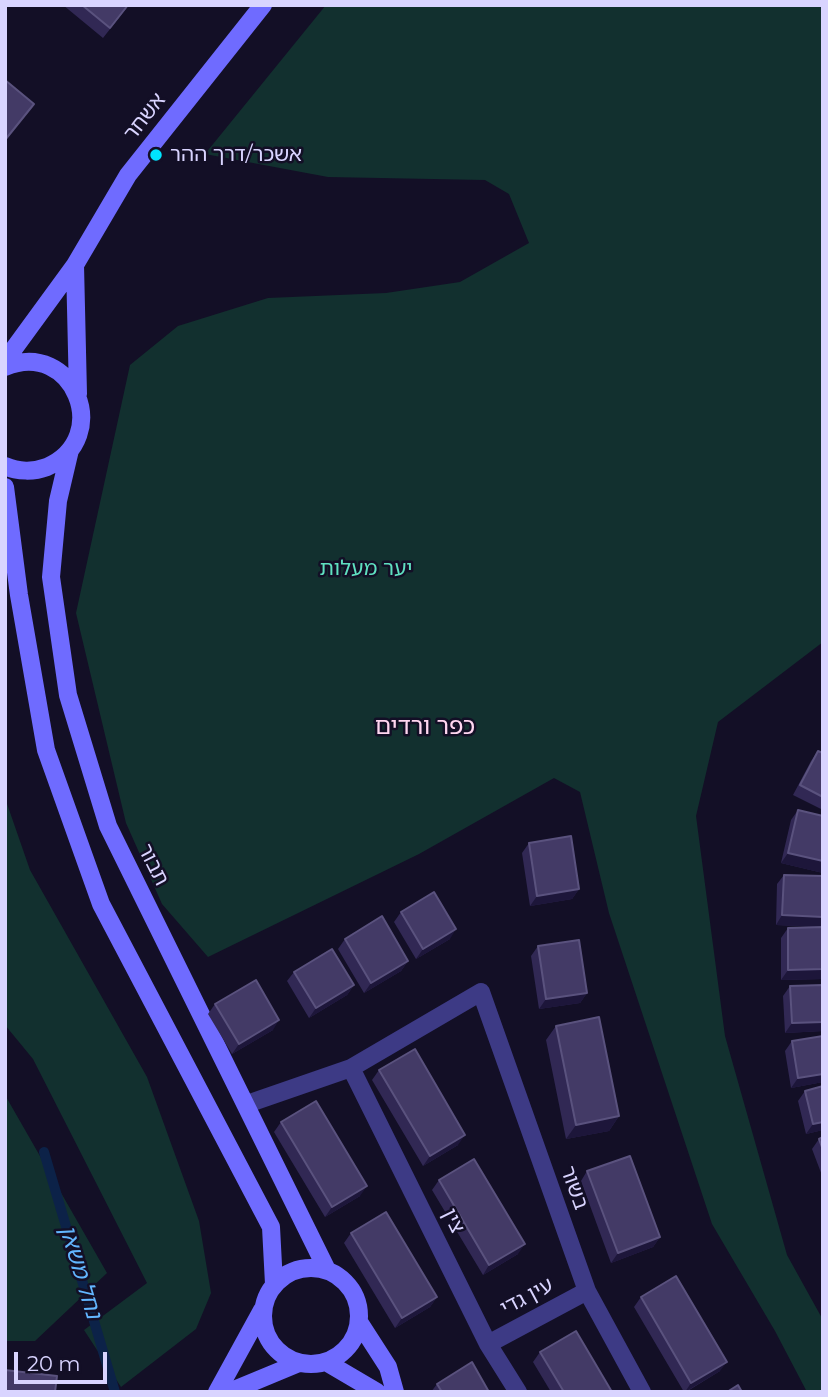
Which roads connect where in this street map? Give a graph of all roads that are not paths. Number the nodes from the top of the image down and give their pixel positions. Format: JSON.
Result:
{"nodes":[{"id":1,"x":263,"y":5,"type":"edge"},
{"id":2,"x":75,"y":265,"type":"junction"},
{"id":3,"x":5,"y":361,"type":"edge"},
{"id":4,"x":5,"y":367,"type":"edge"},
{"id":5,"x":78,"y":394,"type":"junction"},
{"id":6,"x":70,"y":450,"type":"junction"},
{"id":7,"x":5,"y":466,"type":"edge"},
{"id":8,"x":5,"y":487,"type":"edge"},
{"id":9,"x":351,"y":1068,"type":"junction"},
{"id":10,"x":247,"y":1104,"type":"junction"},
{"id":11,"x":327,"y":1270,"type":"junction"},
{"id":12,"x":274,"y":1284,"type":"junction"},
{"id":13,"x":587,"y":1291,"type":"junction"},
{"id":14,"x":262,"y":1310,"type":"junction"},
{"id":15,"x":359,"y":1322,"type":"junction"},
{"id":16,"x":488,"y":1344,"type":"junction"},
{"id":17,"x":327,"y":1362,"type":"junction"},
{"id":18,"x":299,"y":1363,"type":"junction"},
{"id":19,"x":217,"y":1392,"type":"edge"},
{"id":20,"x":229,"y":1392,"type":"edge"},
{"id":21,"x":377,"y":1392,"type":"edge"},
{"id":22,"x":395,"y":1392,"type":"edge"},
{"id":23,"x":518,"y":1392,"type":"edge"},
{"id":24,"x":642,"y":1392,"type":"edge"}],
"edges":[{"from":1,"to":2,"type":"street","name":"אשחר"},
{"from":2,"to":3,"type":"street","name":"אשחר"},
{"from":2,"to":5,"type":"street"},
{"from":4,"to":5,"type":"street"},
{"from":5,"to":6,"type":"street","name":"תבור"},
{"from":6,"to":7,"type":"street"},
{"from":6,"to":10,"type":"street","name":"תבור"},
{"from":8,"to":12,"type":"street"},
{"from":9,"to":10,"type":"street"},
{"from":9,"to":13,"type":"street","name":"בשור"},
{"from":9,"to":16,"type":"street","name":"צין"},
{"from":10,"to":11,"type":"street","name":"תבור"},
{"from":11,"to":12,"type":"street"},
{"from":11,"to":15,"type":"street"},
{"from":12,"to":14,"type":"street"},
{"from":13,"to":16,"type":"street","name":"עין גדי"},
{"from":13,"to":24,"type":"street","name":"בשור"},
{"from":14,"to":18,"type":"street"},
{"from":14,"to":19,"type":"street"},
{"from":15,"to":17,"type":"street"},
{"from":15,"to":22,"type":"street"},
{"from":16,"to":23,"type":"street","name":"צין"},
{"from":17,"to":18,"type":"street"},
{"from":17,"to":21,"type":"street"},
{"from":18,"to":20,"type":"street"}]}
